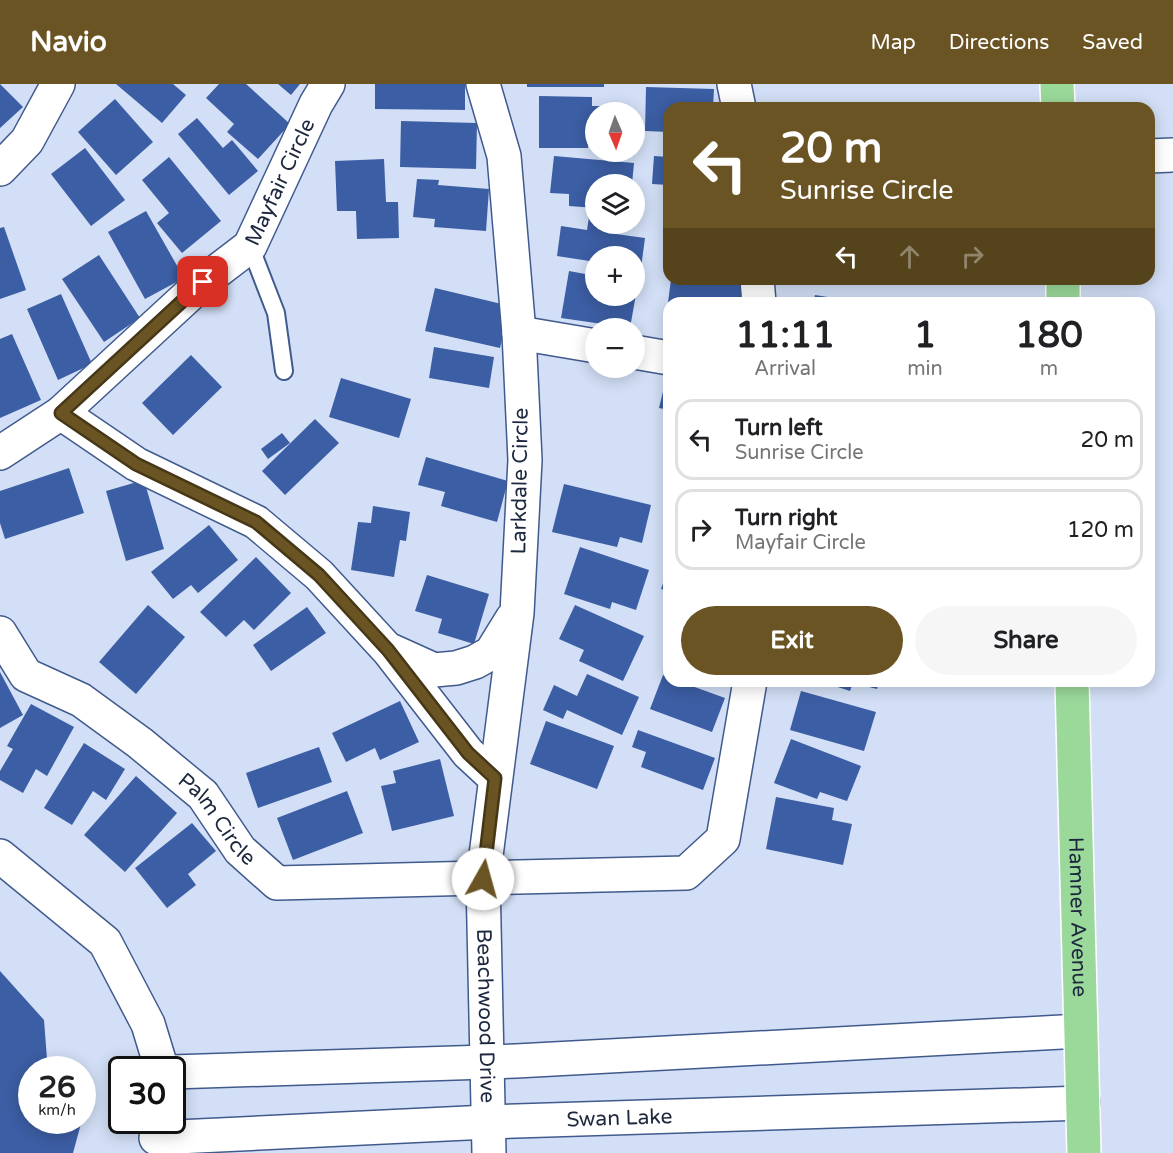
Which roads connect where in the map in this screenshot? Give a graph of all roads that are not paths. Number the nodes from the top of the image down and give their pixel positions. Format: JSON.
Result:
{"nodes":[{"id":1,"x":58,"y":84,"type":"edge"},
{"id":2,"x":328,"y":84,"type":"edge"},
{"id":3,"x":483,"y":84,"type":"edge"},
{"id":4,"x":734,"y":84,"type":"edge"},
{"id":5,"x":1057,"y":84,"type":"edge"},
{"id":6,"x":738,"y":102,"type":"edge"},
{"id":7,"x":1058,"y":102,"type":"edge"},
{"id":8,"x":1173,"y":155,"type":"edge"},
{"id":9,"x":1155,"y":156,"type":"edge"},
{"id":10,"x":0,"y":169,"type":"edge"},
{"id":11,"x":250,"y":246,"type":"junction"},
{"id":12,"x":519,"y":333,"type":"junction"},
{"id":13,"x":585,"y":344,"type":"edge"},
{"id":14,"x":645,"y":354,"type":"edge"},
{"id":15,"x":663,"y":357,"type":"edge"},
{"id":16,"x":284,"y":371,"type":"dead end"},
{"id":17,"x":61,"y":413,"type":"junction"},
{"id":18,"x":0,"y":453,"type":"edge"},
{"id":19,"x":516,"y":613,"type":"junction"},
{"id":20,"x":0,"y":633,"type":"edge"},
{"id":21,"x":388,"y":650,"type":"junction"},
{"id":22,"x":749,"y":687,"type":"edge"},
{"id":23,"x":1072,"y":687,"type":"edge"},
{"id":24,"x":495,"y":778,"type":"junction"},
{"id":25,"x":0,"y":856,"type":"edge"},
{"id":26,"x":483,"y":879,"type":"junction"},
{"id":27,"x":1080,"y":1031,"type":"junction"},
{"id":28,"x":158,"y":1056,"type":"edge"},
{"id":29,"x":487,"y":1061,"type":"junction"},
{"id":30,"x":186,"y":1072,"type":"edge"},
{"id":31,"x":1083,"y":1103,"type":"junction"},
{"id":32,"x":156,"y":1137,"type":"edge"},
{"id":33,"x":489,"y":1138,"type":"edge"},
{"id":34,"x":1084,"y":1153,"type":"edge"}],
"edges":[{"from":1,"to":10,"type":"street"},
{"from":2,"to":11,"type":"street","name":"Mayfair Circle"},
{"from":3,"to":12,"type":"street","name":"Larkdale Circle"},
{"from":4,"to":6,"type":"street"},
{"from":5,"to":7,"type":"main road"},
{"from":8,"to":9,"type":"street"},
{"from":11,"to":16,"type":"lane"},
{"from":11,"to":17,"type":"street","name":"Mayfair Circle"},
{"from":12,"to":13,"type":"street"},
{"from":12,"to":19,"type":"street","name":"Larkdale Circle"},
{"from":14,"to":15,"type":"street"},
{"from":17,"to":18,"type":"street","name":"Mayfair Circle"},
{"from":17,"to":21,"type":"street"},
{"from":19,"to":21,"type":"street"},
{"from":19,"to":24,"type":"street","name":"Larkdale Circle"},
{"from":20,"to":26,"type":"street","name":"Palm Circle"},
{"from":21,"to":24,"type":"street"},
{"from":22,"to":26,"type":"street","name":"Palm Circle"},
{"from":23,"to":27,"type":"main road","name":"Hamner Avenue"},
{"from":24,"to":26,"type":"street","name":"Larkdale Circle"},
{"from":25,"to":28,"type":"street"},
{"from":26,"to":29,"type":"street","name":"Beachwood Drive"},
{"from":27,"to":29,"type":"street"},
{"from":27,"to":31,"type":"main road","name":"Hamner Avenue"},
{"from":29,"to":30,"type":"street"},
{"from":29,"to":33,"type":"street","name":"Beachwood Drive"},
{"from":31,"to":33,"type":"street","name":"Swan Lake"},
{"from":31,"to":34,"type":"main road","name":"Hamner Avenue"},
{"from":32,"to":33,"type":"street","name":"Swan Lake"}]}
